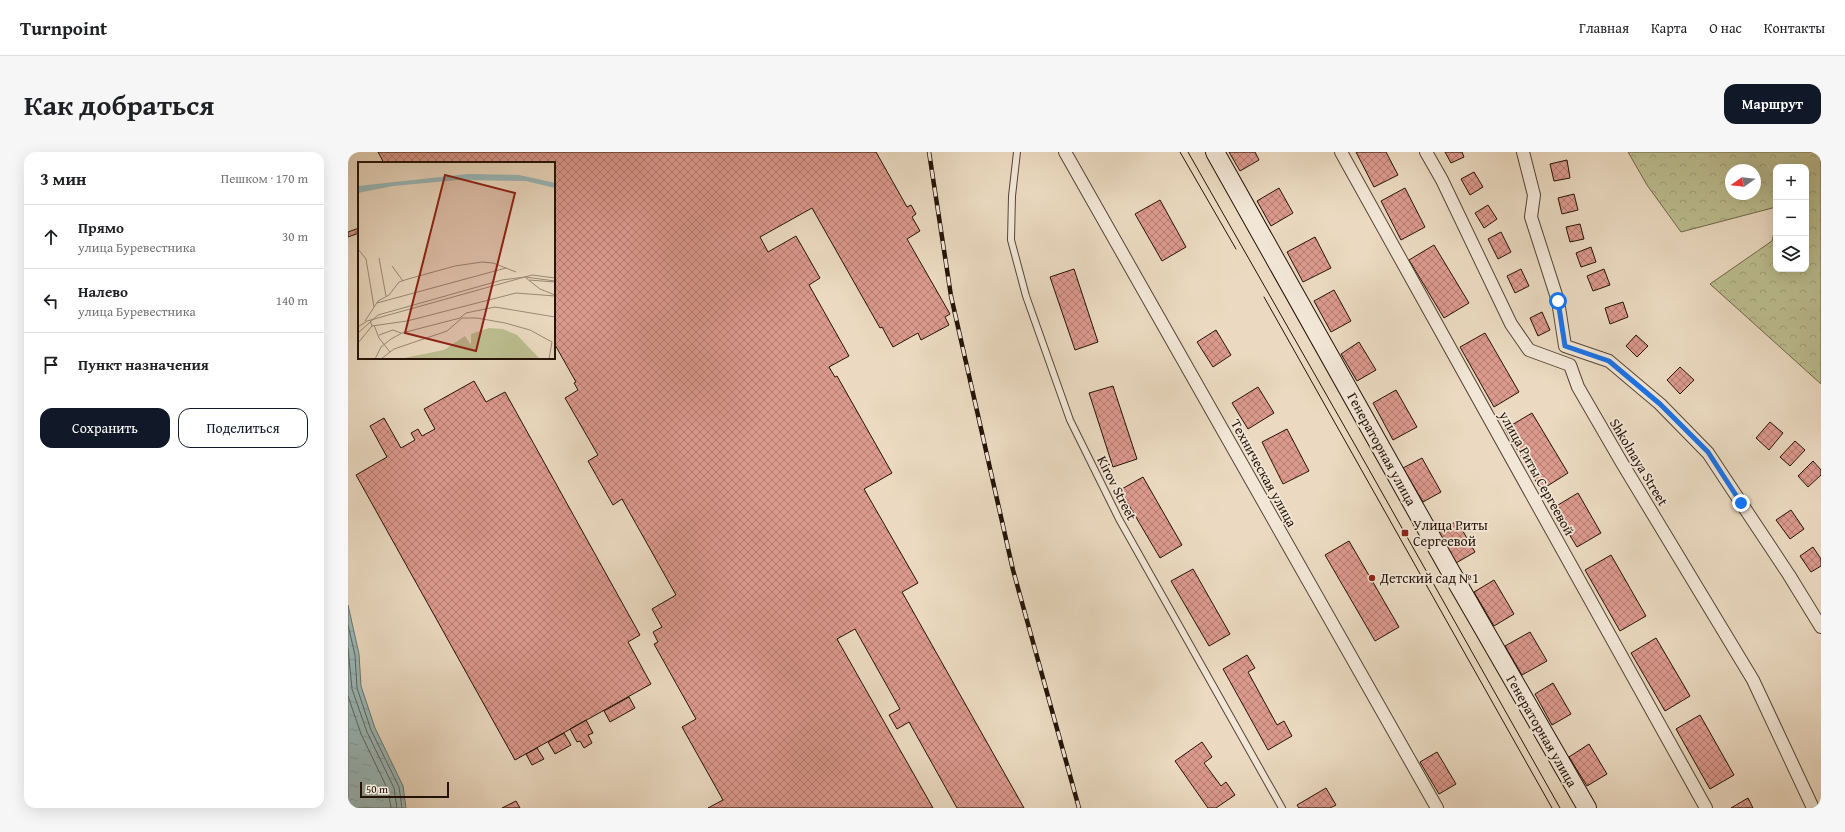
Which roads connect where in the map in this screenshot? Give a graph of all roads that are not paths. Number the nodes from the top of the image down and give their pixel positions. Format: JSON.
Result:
{"nodes":[{"id":1,"x":1018,"y":152,"type":"edge"},
{"id":2,"x":1065,"y":152,"type":"edge"},
{"id":3,"x":1215,"y":152,"type":"edge"},
{"id":4,"x":1341,"y":152,"type":"edge"},
{"id":5,"x":1426,"y":152,"type":"edge"},
{"id":6,"x":1523,"y":152,"type":"edge"},
{"id":7,"x":1565,"y":346,"type":"junction"},
{"id":8,"x":1570,"y":365,"type":"junction"},
{"id":9,"x":1821,"y":627,"type":"edge"},
{"id":10,"x":1282,"y":808,"type":"edge"},
{"id":11,"x":1436,"y":808,"type":"edge"},
{"id":12,"x":1587,"y":808,"type":"edge"},
{"id":13,"x":1706,"y":808,"type":"edge"},
{"id":14,"x":1813,"y":808,"type":"edge"}],
"edges":[{"from":1,"to":10,"type":"lane","name":"Kirov Street"},
{"from":2,"to":11,"type":"street","name":"Техническая улица"},
{"from":3,"to":12,"type":"main road","name":"Генераторная улица"},
{"from":4,"to":13,"type":"street","name":"улица Риты Сергеевой"},
{"from":5,"to":8,"type":"street"},
{"from":6,"to":7,"type":"street","name":"Shkolnaya Street"},
{"from":7,"to":8,"type":"street","name":"Shkolnaya Street"},
{"from":7,"to":9,"type":"street"},
{"from":8,"to":14,"type":"street","name":"Shkolnaya Street"}]}
